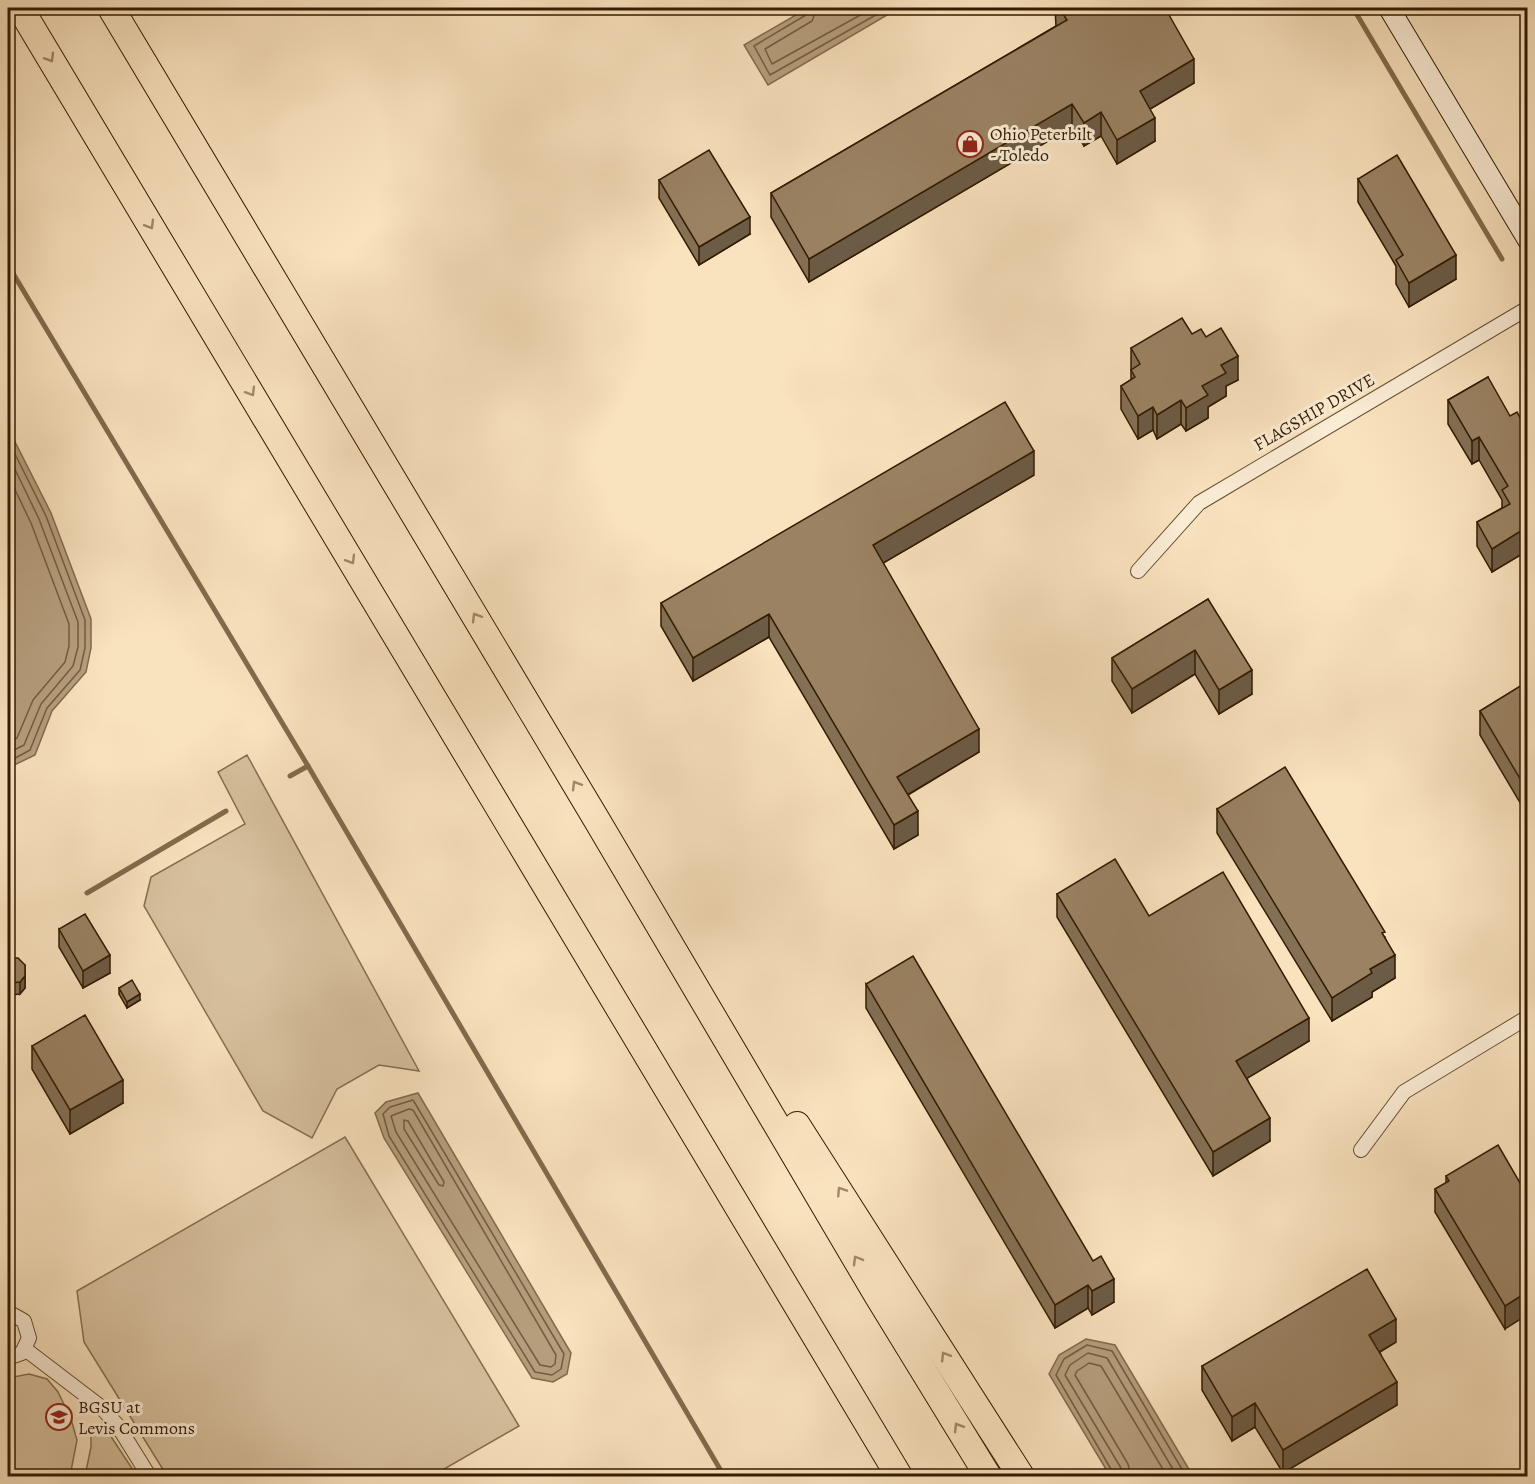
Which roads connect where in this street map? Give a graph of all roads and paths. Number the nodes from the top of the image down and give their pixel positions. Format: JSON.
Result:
{"nodes":[{"id":1,"x":20,"y":8,"type":"edge"},
{"id":2,"x":111,"y":8,"type":"edge"},
{"id":3,"x":1389,"y":8,"type":"edge"},
{"id":4,"x":1527,"y":240,"type":"edge"},
{"id":5,"x":1527,"y":308,"type":"edge"},
{"id":6,"x":1138,"y":571,"type":"dead end"},
{"id":7,"x":598,"y":822,"type":"junction"},
{"id":8,"x":1527,"y":1017,"type":"edge"},
{"id":9,"x":1361,"y":1150,"type":"dead end"},
{"id":10,"x":8,"y":1312,"type":"edge"},
{"id":11,"x":804,"y":1319,"type":"junction"},
{"id":12,"x":25,"y":1350,"type":"junction"},
{"id":13,"x":8,"y":1358,"type":"edge"},
{"id":14,"x":149,"y":1476,"type":"edge"},
{"id":15,"x":886,"y":1476,"type":"edge"},
{"id":16,"x":899,"y":1476,"type":"edge"},
{"id":17,"x":988,"y":1476,"type":"edge"},
{"id":18,"x":1021,"y":1476,"type":"edge"}],
"edges":[{"from":1,"to":11,"type":"highway","one_way":true},
{"from":7,"to":2,"type":"highway","one_way":true},
{"from":3,"to":4,"type":"street"},
{"from":5,"to":6,"type":"street","name":"FLAGSHIP DRIVE"},
{"from":17,"to":7,"type":"highway","one_way":true},
{"from":18,"to":7,"type":"highway","one_way":true},
{"from":8,"to":9,"type":"street"},
{"from":10,"to":12,"type":"street"},
{"from":11,"to":15,"type":"highway"},
{"from":11,"to":16,"type":"highway"},
{"from":12,"to":13,"type":"street"},
{"from":12,"to":14,"type":"street"}]}
